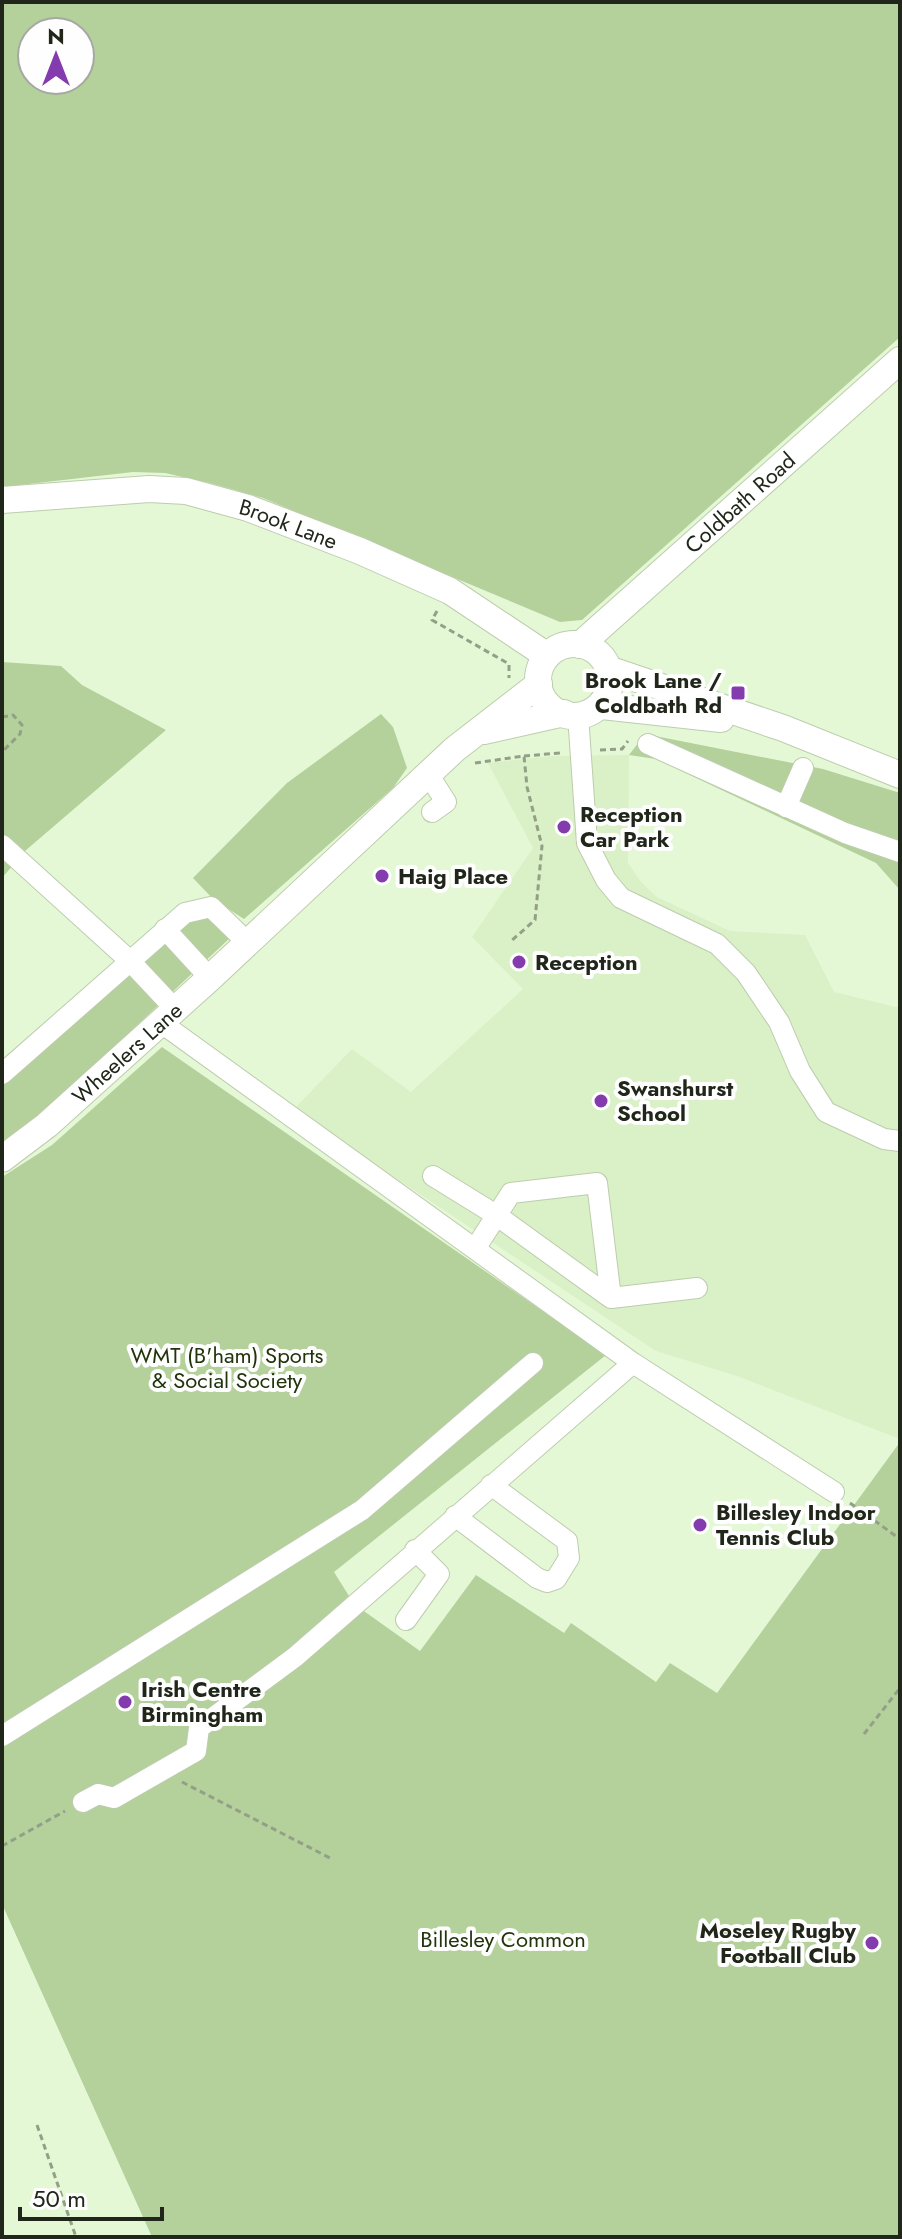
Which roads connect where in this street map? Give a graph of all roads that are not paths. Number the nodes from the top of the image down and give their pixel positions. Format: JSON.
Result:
{"nodes":[{"id":1,"x":900,"y":360,"type":"edge"},
{"id":2,"x":2,"y":500,"type":"edge"},
{"id":3,"x":580,"y":645,"type":"junction"},
{"id":4,"x":546,"y":655,"type":"junction"},
{"id":5,"x":608,"y":669,"type":"junction"},
{"id":6,"x":539,"y":684,"type":"junction"},
{"id":7,"x":581,"y":712,"type":"junction"},
{"id":8,"x":783,"y":728,"type":"junction"},
{"id":9,"x":464,"y":742,"type":"junction"},
{"id":10,"x":648,"y":744,"type":"dead end"},
{"id":11,"x":803,"y":768,"type":"dead end"},
{"id":12,"x":900,"y":775,"type":"edge"},
{"id":13,"x":430,"y":777,"type":"junction"},
{"id":14,"x":786,"y":807,"type":"junction"},
{"id":15,"x":432,"y":812,"type":"dead end"},
{"id":16,"x":2,"y":845,"type":"edge"},
{"id":17,"x":900,"y":852,"type":"edge"},
{"id":18,"x":165,"y":929,"type":"junction"},
{"id":19,"x":248,"y":943,"type":"junction"},
{"id":20,"x":129,"y":960,"type":"junction"},
{"id":21,"x":210,"y":978,"type":"junction"},
{"id":22,"x":168,"y":1016,"type":"junction"},
{"id":23,"x":2,"y":1074,"type":"edge"},
{"id":24,"x":900,"y":1141,"type":"edge"},
{"id":25,"x":2,"y":1159,"type":"edge"},
{"id":26,"x":433,"y":1176,"type":"dead end"},
{"id":27,"x":496,"y":1215,"type":"junction"},
{"id":28,"x":475,"y":1249,"type":"junction"},
{"id":29,"x":697,"y":1288,"type":"dead end"},
{"id":30,"x":611,"y":1298,"type":"junction"},
{"id":31,"x":533,"y":1363,"type":"dead end"},
{"id":32,"x":633,"y":1363,"type":"junction"},
{"id":33,"x":491,"y":1485,"type":"junction"},
{"id":34,"x":834,"y":1492,"type":"road end"},
{"id":35,"x":455,"y":1516,"type":"junction"},
{"id":36,"x":415,"y":1550,"type":"junction"},
{"id":37,"x":406,"y":1620,"type":"dead end"},
{"id":38,"x":2,"y":1736,"type":"edge"},
{"id":39,"x":83,"y":1802,"type":"road end"}],
"edges":[{"from":1,"to":3,"type":"main road","name":"Coldbath Road"},
{"from":2,"to":4,"type":"main road","name":"Brook Lane"},
{"from":3,"to":4,"type":"main road"},
{"from":3,"to":5,"type":"main road"},
{"from":4,"to":6,"type":"main road"},
{"from":5,"to":7,"type":"main road"},
{"from":5,"to":8,"type":"main road"},
{"from":6,"to":7,"type":"main road"},
{"from":6,"to":9,"type":"main road","name":"Wheelers Lane"},
{"from":7,"to":8,"type":"main road"},
{"from":7,"to":9,"type":"main road"},
{"from":7,"to":24,"type":"street"},
{"from":8,"to":12,"type":"main road"},
{"from":9,"to":13,"type":"main road","name":"Wheelers Lane"},
{"from":10,"to":14,"type":"street"},
{"from":11,"to":14,"type":"street"},
{"from":13,"to":15,"type":"street"},
{"from":13,"to":19,"type":"main road","name":"Wheelers Lane"},
{"from":14,"to":17,"type":"street"},
{"from":16,"to":20,"type":"street"},
{"from":18,"to":19,"type":"street"},
{"from":18,"to":20,"type":"street"},
{"from":18,"to":21,"type":"street"},
{"from":19,"to":21,"type":"main road","name":"Wheelers Lane"},
{"from":20,"to":22,"type":"street"},
{"from":20,"to":23,"type":"street"},
{"from":21,"to":22,"type":"main road","name":"Wheelers Lane"},
{"from":22,"to":25,"type":"main road","name":"Wheelers Lane"},
{"from":22,"to":28,"type":"street"},
{"from":26,"to":27,"type":"street"},
{"from":27,"to":28,"type":"street"},
{"from":27,"to":30,"type":"street"},
{"from":27,"to":30,"type":"street"},
{"from":28,"to":32,"type":"street"},
{"from":29,"to":30,"type":"street"},
{"from":31,"to":38,"type":"street"},
{"from":32,"to":33,"type":"street"},
{"from":32,"to":34,"type":"street"},
{"from":33,"to":35,"type":"street"},
{"from":33,"to":35,"type":"street"},
{"from":35,"to":36,"type":"street"},
{"from":36,"to":37,"type":"street"},
{"from":36,"to":39,"type":"street"}]}
